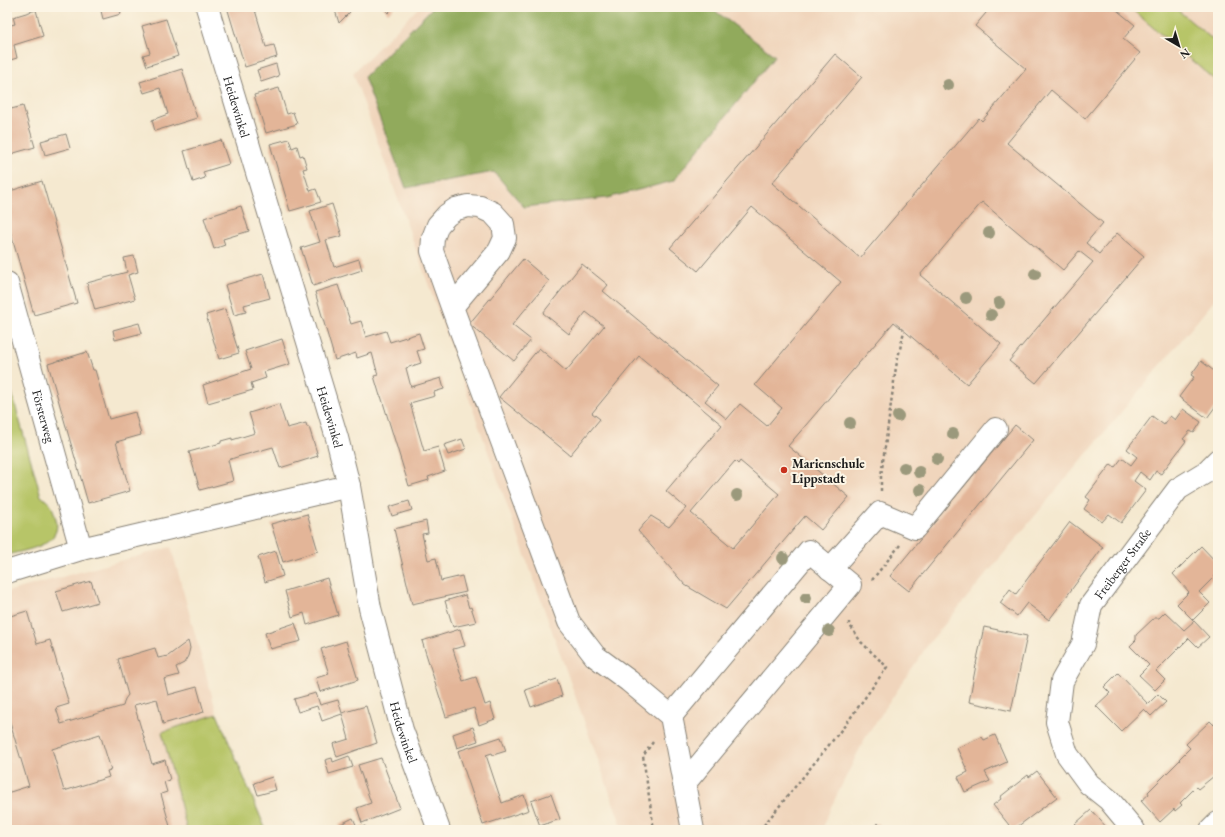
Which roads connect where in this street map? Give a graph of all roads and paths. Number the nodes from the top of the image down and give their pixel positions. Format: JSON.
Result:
{"nodes":[{"id":1,"x":207,"y":7,"type":"edge"},
{"id":2,"x":7,"y":283,"type":"edge"},
{"id":3,"x":452,"y":307,"type":"dead end"},
{"id":4,"x":904,"y":331,"type":"dead end"},
{"id":5,"x":996,"y":429,"type":"dead end"},
{"id":6,"x":1218,"y":460,"type":"edge"},
{"id":7,"x":349,"y":486,"type":"junction"},
{"id":8,"x":880,"y":513,"type":"junction"},
{"id":9,"x":915,"y":528,"type":"junction"},
{"id":10,"x":82,"y":549,"type":"junction"},
{"id":11,"x":830,"y":569,"type":"junction"},
{"id":12,"x":7,"y":572,"type":"edge"},
{"id":13,"x":872,"y":581,"type":"dead end"},
{"id":14,"x":850,"y":618,"type":"dead end"},
{"id":15,"x":671,"y":716,"type":"junction"},
{"id":16,"x":684,"y":784,"type":"junction"},
{"id":17,"x":1218,"y":823,"type":"edge"},
{"id":18,"x":439,"y":830,"type":"edge"},
{"id":19,"x":654,"y":830,"type":"edge"},
{"id":20,"x":693,"y":830,"type":"edge"},
{"id":21,"x":760,"y":830,"type":"edge"},
{"id":22,"x":1134,"y":830,"type":"edge"},
{"id":23,"x":1211,"y":830,"type":"edge"}],
"edges":[{"from":1,"to":7,"type":"street","name":"Heidewinkel"},
{"from":2,"to":10,"type":"street","name":"Försterweg"},
{"from":3,"to":15,"type":"street"},
{"from":4,"to":8,"type":"path"},
{"from":5,"to":9,"type":"street"},
{"from":6,"to":22,"type":"street","name":"Freiberger Straße"},
{"from":7,"to":10,"type":"street"},
{"from":7,"to":18,"type":"street","name":"Heidewinkel"},
{"from":8,"to":9,"type":"street"},
{"from":8,"to":11,"type":"street"},
{"from":9,"to":13,"type":"path"},
{"from":10,"to":12,"type":"street"},
{"from":11,"to":15,"type":"street"},
{"from":11,"to":16,"type":"street"},
{"from":14,"to":21,"type":"path"},
{"from":15,"to":16,"type":"street"},
{"from":15,"to":19,"type":"path"},
{"from":16,"to":20,"type":"street"},
{"from":17,"to":23,"type":"street"}]}
